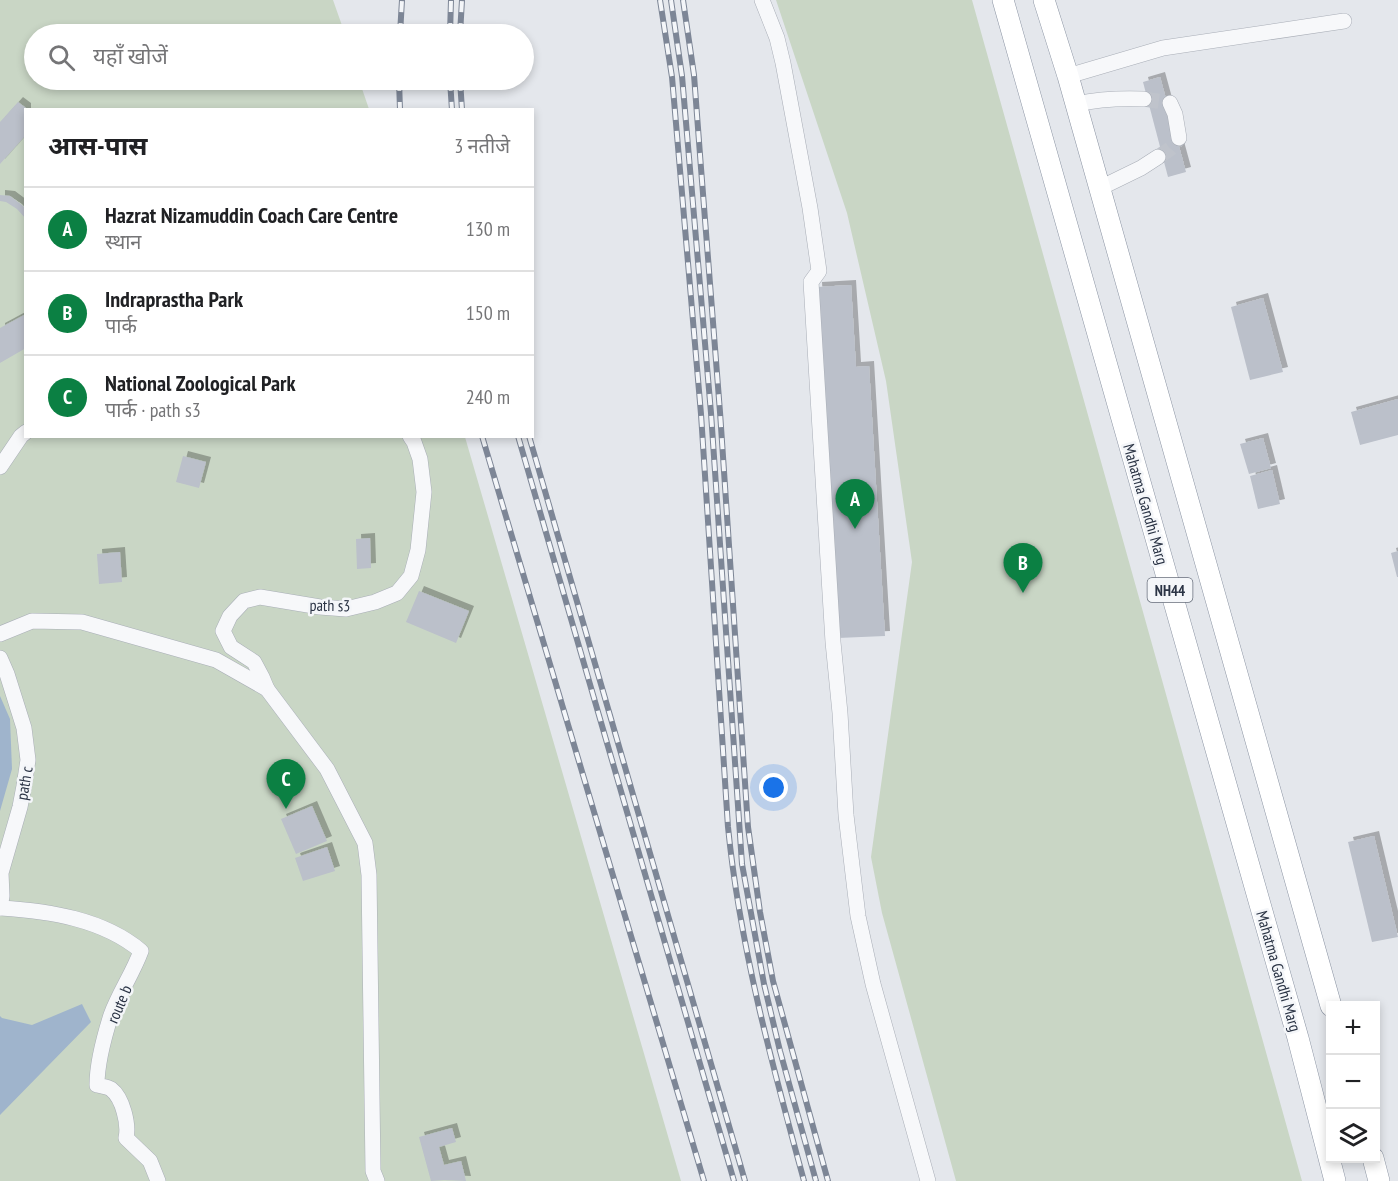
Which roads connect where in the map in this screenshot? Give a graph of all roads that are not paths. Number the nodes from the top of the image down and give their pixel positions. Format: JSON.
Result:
{"nodes":[{"id":1,"x":762,"y":0,"type":"edge"},
{"id":2,"x":1003,"y":0,"type":"edge"},
{"id":3,"x":1044,"y":0,"type":"edge"},
{"id":4,"x":1344,"y":21,"type":"dead end"},
{"id":5,"x":1068,"y":76,"type":"junction"},
{"id":6,"x":1144,"y":99,"type":"tunnel mouth"},
{"id":7,"x":1170,"y":103,"type":"dead end"},
{"id":8,"x":1076,"y":104,"type":"junction"},
{"id":9,"x":1179,"y":138,"type":"dead end"},
{"id":10,"x":1158,"y":157,"type":"tunnel mouth"},
{"id":11,"x":1100,"y":188,"type":"junction"},
{"id":12,"x":24,"y":434,"type":"edge"},
{"id":13,"x":411,"y":438,"type":"edge"},
{"id":14,"x":0,"y":467,"type":"edge"},
{"id":15,"x":0,"y":634,"type":"edge"},
{"id":16,"x":0,"y":658,"type":"edge"},
{"id":17,"x":267,"y":689,"type":"junction"},
{"id":18,"x":0,"y":908,"type":"edge"},
{"id":19,"x":1330,"y":1001,"type":"edge"},
{"id":20,"x":1374,"y":1163,"type":"edge"},
{"id":21,"x":158,"y":1181,"type":"edge"},
{"id":22,"x":377,"y":1181,"type":"edge"},
{"id":23,"x":928,"y":1181,"type":"edge"},
{"id":24,"x":1335,"y":1181,"type":"edge"},
{"id":25,"x":1379,"y":1181,"type":"edge"}],
"edges":[{"from":1,"to":23,"type":"street"},
{"from":2,"to":24,"type":"highway","name":"Mahatma Gandhi Marg","number":"NH44"},
{"from":3,"to":5,"type":"highway"},
{"from":4,"to":5,"type":"street"},
{"from":5,"to":8,"type":"highway"},
{"from":6,"to":8,"type":"street"},
{"from":7,"to":9,"type":"street"},
{"from":8,"to":11,"type":"highway"},
{"from":10,"to":11,"type":"street"},
{"from":11,"to":19,"type":"highway"},
{"from":12,"to":14,"type":"street"},
{"from":13,"to":17,"type":"street","name":"path s3"},
{"from":15,"to":17,"type":"street"},
{"from":16,"to":18,"type":"street","name":"path c"},
{"from":17,"to":22,"type":"street"},
{"from":18,"to":21,"type":"street","name":"route b"},
{"from":20,"to":25,"type":"highway"}]}
